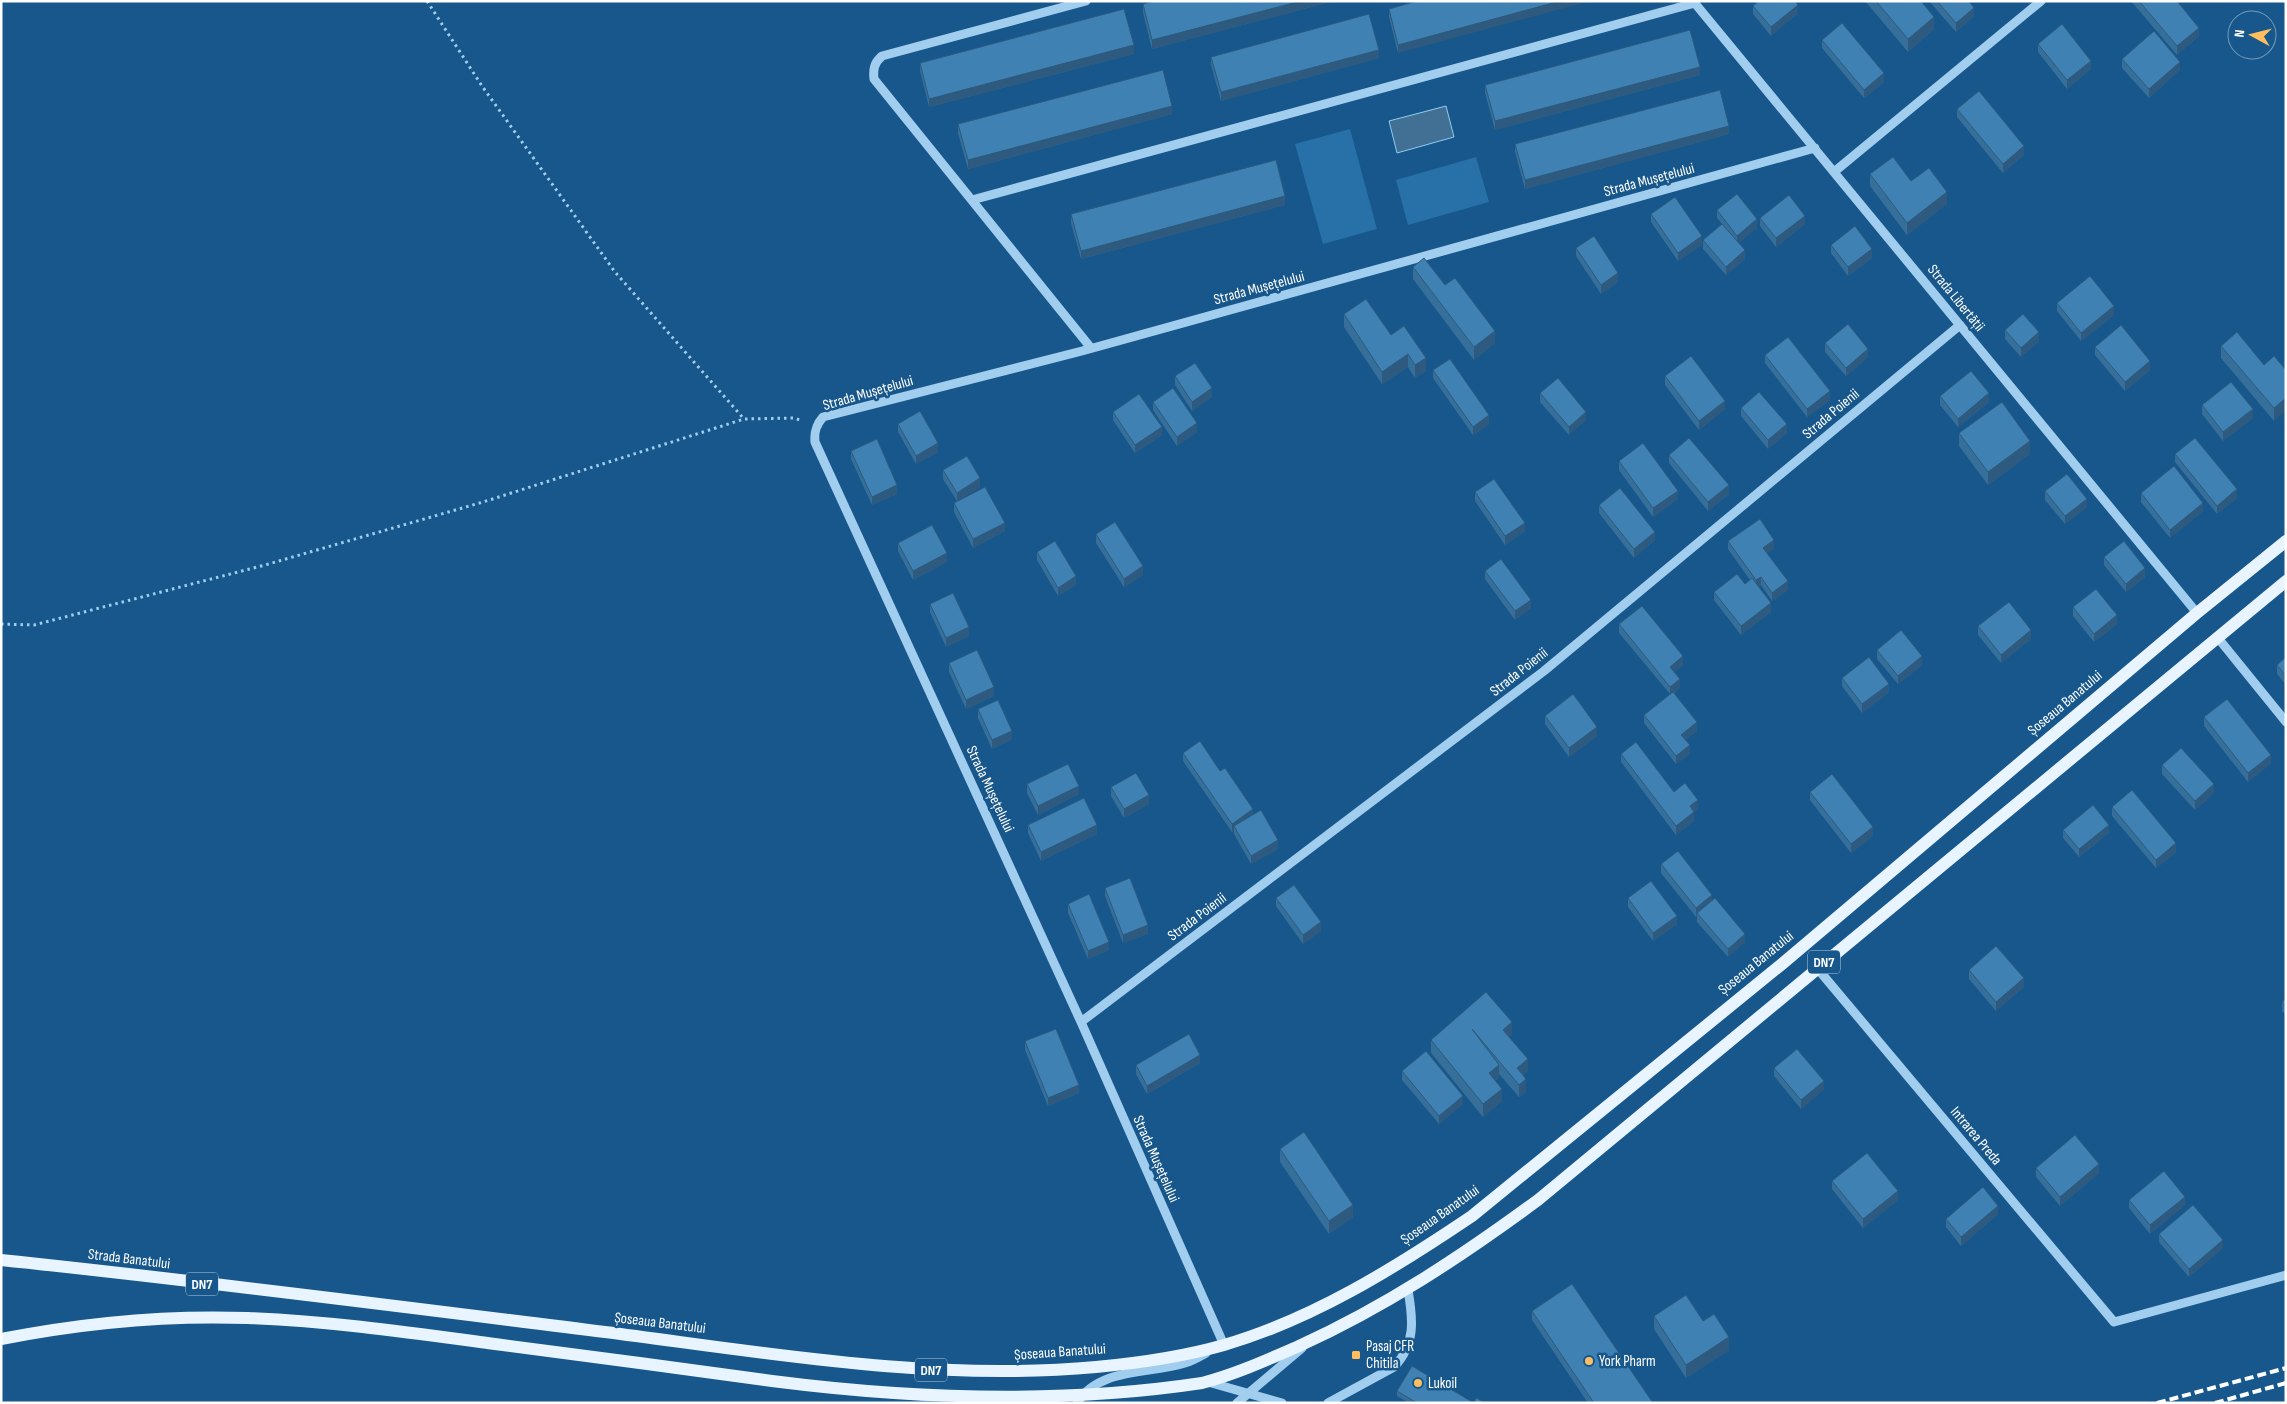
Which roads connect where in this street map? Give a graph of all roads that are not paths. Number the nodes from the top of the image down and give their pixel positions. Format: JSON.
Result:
{"nodes":[{"id":1,"x":1086,"y":1,"type":"edge"},
{"id":2,"x":2041,"y":1,"type":"edge"},
{"id":3,"x":1694,"y":2,"type":"edge"},
{"id":4,"x":1815,"y":148,"type":"junction"},
{"id":5,"x":1834,"y":172,"type":"junction"},
{"id":6,"x":972,"y":200,"type":"junction"},
{"id":7,"x":1960,"y":325,"type":"junction"},
{"id":8,"x":1091,"y":348,"type":"junction"},
{"id":9,"x":2286,"y":541,"type":"edge"},
{"id":10,"x":2286,"y":581,"type":"edge"},
{"id":11,"x":2197,"y":613,"type":"junction"},
{"id":12,"x":2218,"y":638,"type":"junction"},
{"id":13,"x":2286,"y":722,"type":"edge"},
{"id":14,"x":1818,"y":968,"type":"junction"},
{"id":15,"x":1081,"y":1022,"type":"junction"},
{"id":16,"x":1,"y":1260,"type":"edge"},
{"id":17,"x":2286,"y":1275,"type":"edge"},
{"id":18,"x":1408,"y":1290,"type":"junction"},
{"id":19,"x":403,"y":1307,"type":"joint"},
{"id":20,"x":1,"y":1339,"type":"edge"},
{"id":21,"x":1309,"y":1342,"type":"junction"},
{"id":22,"x":1224,"y":1345,"type":"junction"},
{"id":23,"x":1207,"y":1382,"type":"junction"},
{"id":24,"x":1249,"y":1393,"type":"junction"},
{"id":25,"x":1078,"y":1402,"type":"edge"},
{"id":26,"x":1237,"y":1403,"type":"edge"},
{"id":27,"x":1282,"y":1403,"type":"edge"},
{"id":28,"x":1328,"y":1403,"type":"edge"}],
"edges":[{"from":1,"to":6,"type":"street"},
{"from":2,"to":5,"type":"street"},
{"from":3,"to":4,"type":"street","name":"Strada Libertății"},
{"from":3,"to":6,"type":"street"},
{"from":4,"to":5,"type":"street","name":"Strada Libertății"},
{"from":4,"to":8,"type":"street","name":"Strada Mușețelului"},
{"from":5,"to":7,"type":"street","name":"Strada Libertății"},
{"from":6,"to":8,"type":"street"},
{"from":7,"to":11,"type":"street","name":"Strada Libertății"},
{"from":7,"to":15,"type":"street","name":"Strada Poienii"},
{"from":8,"to":15,"type":"street","name":"Strada Mușețelului"},
{"from":9,"to":11,"type":"main road","name":"Șoseaua Banatului","number":"DN7"},
{"from":10,"to":12,"type":"main road","number":"DN7"},
{"from":11,"to":22,"type":"main road","name":"Șoseaua Banatului","number":"DN7"},
{"from":12,"to":13,"type":"street"},
{"from":12,"to":14,"type":"main road","number":"DN7"},
{"from":14,"to":17,"type":"street","name":"Intrarea Preda"},
{"from":14,"to":18,"type":"main road","number":"DN7"},
{"from":15,"to":22,"type":"street","name":"Strada Mușețelului"},
{"from":16,"to":19,"type":"main road","name":"Strada Banatului","number":"DN7"},
{"from":18,"to":21,"type":"main road","number":"DN7"},
{"from":18,"to":28,"type":"street"},
{"from":19,"to":22,"type":"main road","name":"Șoseaua Banatului","number":"DN7"},
{"from":20,"to":25,"type":"main road","number":"DN7"},
{"from":21,"to":23,"type":"main road","number":"DN7"},
{"from":21,"to":24,"type":"street"},
{"from":22,"to":25,"type":"street"},
{"from":23,"to":24,"type":"street"},
{"from":23,"to":25,"type":"main road","number":"DN7"},
{"from":24,"to":26,"type":"street"},
{"from":24,"to":27,"type":"street"}]}
